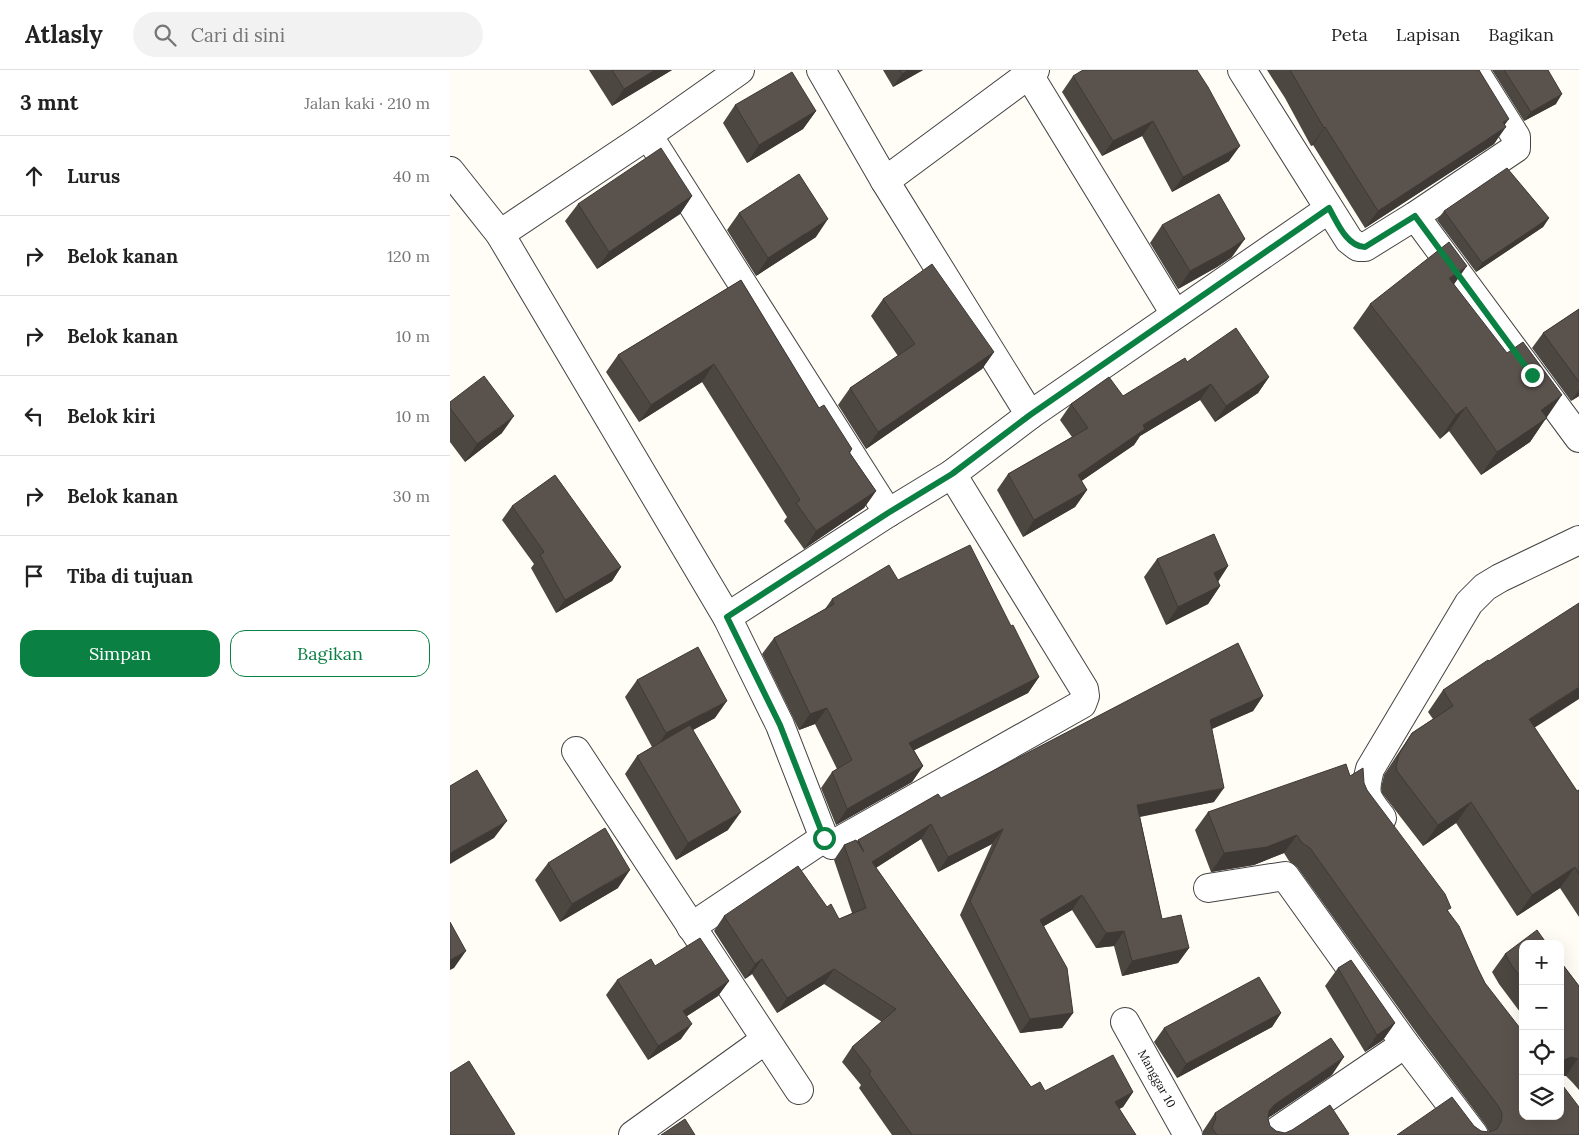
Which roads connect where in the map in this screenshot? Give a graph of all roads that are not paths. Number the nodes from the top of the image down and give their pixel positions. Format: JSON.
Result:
{"nodes":[{"id":1,"x":740,"y":70,"type":"edge"},
{"id":2,"x":821,"y":70,"type":"edge"},
{"id":3,"x":1242,"y":70,"type":"edge"},
{"id":4,"x":1474,"y":70,"type":"edge"},
{"id":5,"x":1030,"y":71,"type":"edge"},
{"id":6,"x":648,"y":135,"type":"junction"},
{"id":7,"x":450,"y":171,"type":"edge"},
{"id":8,"x":885,"y":181,"type":"junction"},
{"id":9,"x":1329,"y":208,"type":"junction"},
{"id":10,"x":1415,"y":216,"type":"junction"},
{"id":11,"x":500,"y":234,"type":"junction"},
{"id":12,"x":1175,"y":314,"type":"junction"},
{"id":13,"x":1030,"y":415,"type":"junction"},
{"id":14,"x":1579,"y":438,"type":"edge"},
{"id":15,"x":952,"y":474,"type":"junction"},
{"id":16,"x":888,"y":513,"type":"junction"},
{"id":17,"x":1579,"y":540,"type":"edge"},
{"id":18,"x":727,"y":617,"type":"junction"},
{"id":19,"x":576,"y":751,"type":"dead end"},
{"id":20,"x":1396,"y":837,"type":"edge"},
{"id":21,"x":824,"y":838,"type":"junction"},
{"id":22,"x":1208,"y":888,"type":"dead end"},
{"id":23,"x":691,"y":927,"type":"junction"},
{"id":24,"x":1124,"y":1022,"type":"dead end"},
{"id":25,"x":765,"y":1040,"type":"junction"},
{"id":26,"x":1405,"y":1044,"type":"junction"},
{"id":27,"x":799,"y":1090,"type":"dead end"},
{"id":28,"x":633,"y":1135,"type":"edge"},
{"id":29,"x":1188,"y":1135,"type":"edge"},
{"id":30,"x":1271,"y":1135,"type":"edge"},
{"id":31,"x":1474,"y":1135,"type":"edge"}],
"edges":[{"from":1,"to":6,"type":"street"},
{"from":2,"to":8,"type":"street"},
{"from":3,"to":9,"type":"street"},
{"from":4,"to":10,"type":"street"},
{"from":5,"to":8,"type":"street"},
{"from":5,"to":12,"type":"street"},
{"from":6,"to":11,"type":"street"},
{"from":6,"to":16,"type":"street"},
{"from":7,"to":11,"type":"street"},
{"from":8,"to":13,"type":"street"},
{"from":9,"to":10,"type":"street"},
{"from":9,"to":12,"type":"street"},
{"from":10,"to":14,"type":"street"},
{"from":11,"to":18,"type":"street"},
{"from":12,"to":13,"type":"street"},
{"from":13,"to":15,"type":"street"},
{"from":15,"to":16,"type":"street"},
{"from":15,"to":21,"type":"street"},
{"from":16,"to":18,"type":"street"},
{"from":17,"to":20,"type":"street"},
{"from":18,"to":21,"type":"street"},
{"from":19,"to":23,"type":"street"},
{"from":21,"to":23,"type":"street"},
{"from":22,"to":26,"type":"street"},
{"from":23,"to":25,"type":"street"},
{"from":24,"to":29,"type":"street","name":"Manggar 10"},
{"from":25,"to":27,"type":"street"},
{"from":25,"to":28,"type":"street"},
{"from":26,"to":30,"type":"street"},
{"from":26,"to":31,"type":"street"}]}
